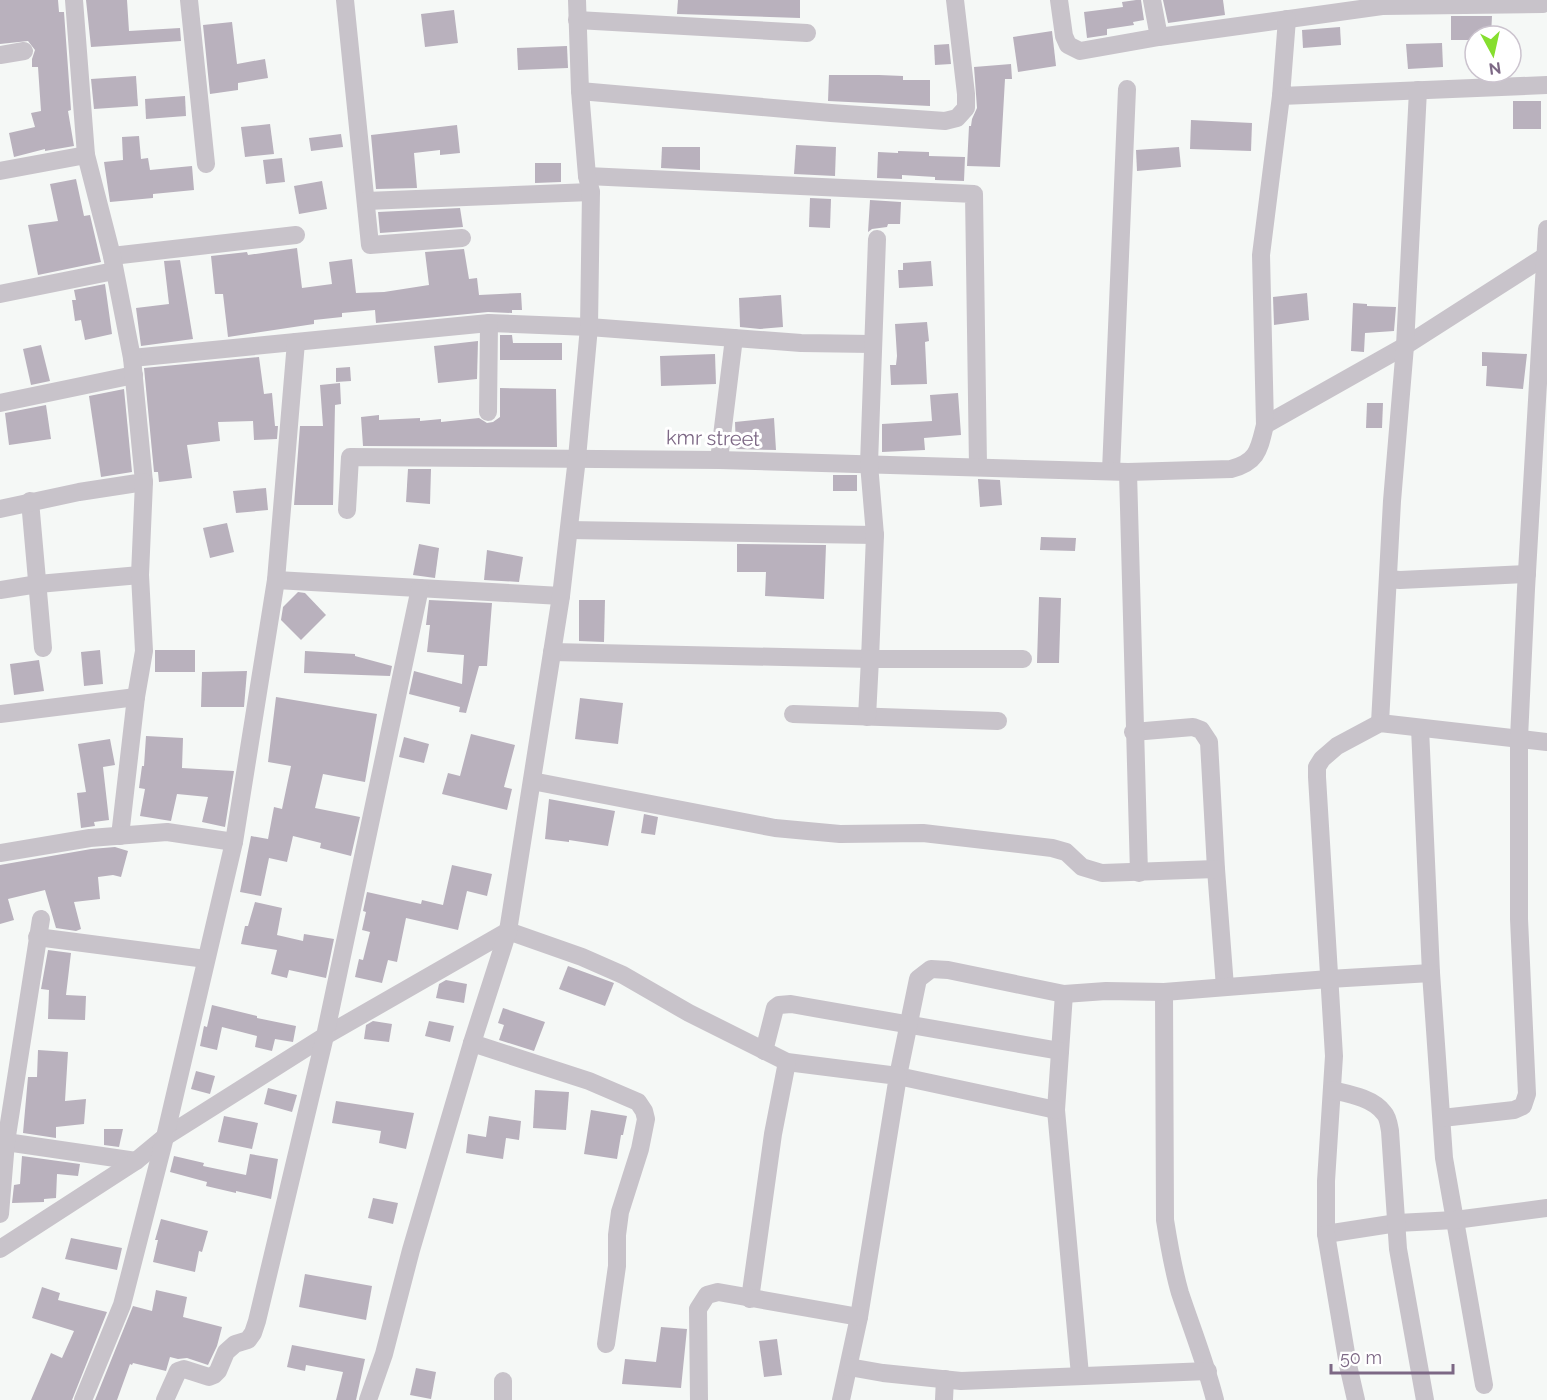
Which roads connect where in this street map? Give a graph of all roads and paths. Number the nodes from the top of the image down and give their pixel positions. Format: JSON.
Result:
{"nodes":[{"id":1,"x":74,"y":0,"type":"edge"},
{"id":2,"x":189,"y":0,"type":"edge"},
{"id":3,"x":345,"y":0,"type":"edge"},
{"id":4,"x":577,"y":0,"type":"edge"},
{"id":5,"x":955,"y":0,"type":"edge"},
{"id":6,"x":1059,"y":0,"type":"edge"},
{"id":7,"x":1152,"y":0,"type":"edge"},
{"id":8,"x":1543,"y":4,"type":"dead end"},
{"id":9,"x":1287,"y":19,"type":"junction"},
{"id":10,"x":577,"y":20,"type":"junction"},
{"id":11,"x":807,"y":33,"type":"dead end"},
{"id":12,"x":1158,"y":37,"type":"junction"},
{"id":13,"x":24,"y":51,"type":"dead end"},
{"id":14,"x":0,"y":55,"type":"edge"},
{"id":15,"x":1547,"y":85,"type":"edge"},
{"id":16,"x":1127,"y":89,"type":"dead end"},
{"id":17,"x":1418,"y":90,"type":"junction"},
{"id":18,"x":580,"y":92,"type":"junction"},
{"id":19,"x":1281,"y":96,"type":"junction"},
{"id":20,"x":86,"y":155,"type":"junction"},
{"id":21,"x":206,"y":164,"type":"dead end"},
{"id":22,"x":0,"y":171,"type":"edge"},
{"id":23,"x":589,"y":184,"type":"junction"},
{"id":24,"x":366,"y":201,"type":"junction"},
{"id":25,"x":1547,"y":229,"type":"edge"},
{"id":26,"x":296,"y":235,"type":"dead end"},
{"id":27,"x":462,"y":238,"type":"dead end"},
{"id":28,"x":877,"y":239,"type":"dead end"},
{"id":29,"x":1546,"y":256,"type":"edge"},
{"id":30,"x":113,"y":264,"type":"junction"},
{"id":31,"x":0,"y":294,"type":"edge"},
{"id":32,"x":489,"y":323,"type":"junction"},
{"id":33,"x":589,"y":327,"type":"junction"},
{"id":34,"x":734,"y":338,"type":"junction"},
{"id":35,"x":296,"y":342,"type":"junction"},
{"id":36,"x":872,"y":344,"type":"junction"},
{"id":37,"x":1405,"y":346,"type":"junction"},
{"id":38,"x":133,"y":366,"type":"junction"},
{"id":39,"x":0,"y":403,"type":"edge"},
{"id":40,"x":488,"y":412,"type":"dead end"},
{"id":41,"x":1265,"y":425,"type":"junction"},
{"id":42,"x":577,"y":458,"type":"junction"},
{"id":43,"x":719,"y":460,"type":"junction"},
{"id":44,"x":869,"y":464,"type":"junction"},
{"id":45,"x":978,"y":466,"type":"junction"},
{"id":46,"x":1119,"y":471,"type":"junction"},
{"id":47,"x":144,"y":482,"type":"junction"},
{"id":48,"x":30,"y":501,"type":"junction"},
{"id":49,"x":0,"y":509,"type":"edge"},
{"id":50,"x":347,"y":510,"type":"dead end"},
{"id":51,"x":568,"y":530,"type":"junction"},
{"id":52,"x":875,"y":535,"type":"junction"},
{"id":53,"x":1527,"y":574,"type":"junction"},
{"id":54,"x":140,"y":575,"type":"junction"},
{"id":55,"x":1388,"y":579,"type":"junction"},
{"id":56,"x":276,"y":580,"type":"junction"},
{"id":57,"x":38,"y":584,"type":"junction"},
{"id":58,"x":420,"y":588,"type":"junction"},
{"id":59,"x":0,"y":590,"type":"edge"},
{"id":60,"x":561,"y":596,"type":"junction"},
{"id":61,"x":43,"y":648,"type":"dead end"},
{"id":62,"x":552,"y":652,"type":"junction"},
{"id":63,"x":870,"y":659,"type":"junction"},
{"id":64,"x":1023,"y":659,"type":"dead end"},
{"id":65,"x":136,"y":697,"type":"junction"},
{"id":66,"x":0,"y":714,"type":"edge"},
{"id":67,"x":793,"y":714,"type":"dead end"},
{"id":68,"x":867,"y":717,"type":"junction"},
{"id":69,"x":998,"y":722,"type":"dead end"},
{"id":70,"x":1380,"y":723,"type":"junction"},
{"id":71,"x":1420,"y":728,"type":"junction"},
{"id":72,"x":1134,"y":732,"type":"junction"},
{"id":73,"x":1520,"y":738,"type":"junction"},
{"id":74,"x":1547,"y":742,"type":"edge"},
{"id":75,"x":532,"y":781,"type":"junction"},
{"id":76,"x":120,"y":836,"type":"junction"},
{"id":77,"x":234,"y":842,"type":"junction"},
{"id":78,"x":0,"y":853,"type":"edge"},
{"id":79,"x":1216,"y":868,"type":"junction"},
{"id":80,"x":1139,"y":873,"type":"junction"},
{"id":81,"x":508,"y":931,"type":"junction"},
{"id":82,"x":206,"y":959,"type":"junction"},
{"id":83,"x":1431,"y":973,"type":"junction"},
{"id":84,"x":1329,"y":979,"type":"junction"},
{"id":85,"x":1226,"y":987,"type":"junction"},
{"id":86,"x":1164,"y":992,"type":"junction"},
{"id":87,"x":1064,"y":994,"type":"junction"},
{"id":88,"x":909,"y":1025,"type":"junction"},
{"id":89,"x":325,"y":1036,"type":"junction"},
{"id":90,"x":472,"y":1043,"type":"junction"},
{"id":91,"x":764,"y":1051,"type":"junction"},
{"id":92,"x":1060,"y":1051,"type":"junction"},
{"id":93,"x":787,"y":1062,"type":"junction"},
{"id":94,"x":898,"y":1076,"type":"junction"},
{"id":95,"x":1332,"y":1090,"type":"junction"},
{"id":96,"x":1056,"y":1110,"type":"junction"},
{"id":97,"x":1442,"y":1118,"type":"junction"},
{"id":98,"x":165,"y":1137,"type":"junction"},
{"id":99,"x":6,"y":1142,"type":"junction"},
{"id":100,"x":136,"y":1161,"type":"junction"},
{"id":101,"x":1547,"y":1208,"type":"edge"},
{"id":102,"x":0,"y":1214,"type":"edge"},
{"id":103,"x":1455,"y":1220,"type":"junction"},
{"id":104,"x":1397,"y":1223,"type":"junction"},
{"id":105,"x":1326,"y":1234,"type":"junction"},
{"id":106,"x":0,"y":1249,"type":"edge"},
{"id":107,"x":750,"y":1299,"type":"junction"},
{"id":108,"x":859,"y":1317,"type":"junction"},
{"id":109,"x":606,"y":1344,"type":"dead end"},
{"id":110,"x":849,"y":1367,"type":"junction"},
{"id":111,"x":1208,"y":1371,"type":"junction"},
{"id":112,"x":1080,"y":1375,"type":"junction"},
{"id":113,"x":503,"y":1380,"type":"dead end"},
{"id":114,"x":945,"y":1380,"type":"junction"},
{"id":115,"x":1484,"y":1385,"type":"dead end"},
{"id":116,"x":83,"y":1400,"type":"edge"},
{"id":117,"x":165,"y":1400,"type":"edge"},
{"id":118,"x":369,"y":1400,"type":"edge"},
{"id":119,"x":503,"y":1400,"type":"edge"},
{"id":120,"x":699,"y":1400,"type":"edge"},
{"id":121,"x":841,"y":1400,"type":"edge"},
{"id":122,"x":944,"y":1400,"type":"edge"},
{"id":123,"x":1215,"y":1400,"type":"edge"},
{"id":124,"x":1356,"y":1400,"type":"edge"},
{"id":125,"x":1425,"y":1400,"type":"edge"}],
"edges":[{"from":1,"to":20,"type":"street"},
{"from":2,"to":21,"type":"street"},
{"from":3,"to":24,"type":"street"},
{"from":4,"to":10,"type":"street"},
{"from":5,"to":18,"type":"street"},
{"from":6,"to":12,"type":"street"},
{"from":7,"to":12,"type":"street"},
{"from":8,"to":9,"type":"street"},
{"from":9,"to":12,"type":"street"},
{"from":9,"to":19,"type":"street","name":"kmr street"},
{"from":10,"to":11,"type":"street"},
{"from":10,"to":18,"type":"street"},
{"from":13,"to":14,"type":"street"},
{"from":15,"to":17,"type":"street"},
{"from":16,"to":46,"type":"street"},
{"from":17,"to":19,"type":"street"},
{"from":17,"to":37,"type":"street"},
{"from":18,"to":23,"type":"street"},
{"from":19,"to":41,"type":"street","name":"kmr street"},
{"from":20,"to":22,"type":"street"},
{"from":20,"to":30,"type":"street"},
{"from":23,"to":24,"type":"street"},
{"from":23,"to":33,"type":"street"},
{"from":23,"to":45,"type":"street"},
{"from":24,"to":27,"type":"street"},
{"from":25,"to":29,"type":"street"},
{"from":26,"to":30,"type":"street"},
{"from":28,"to":36,"type":"street"},
{"from":29,"to":37,"type":"street"},
{"from":29,"to":53,"type":"street"},
{"from":30,"to":31,"type":"street"},
{"from":30,"to":38,"type":"street"},
{"from":32,"to":33,"type":"street"},
{"from":32,"to":35,"type":"street"},
{"from":32,"to":40,"type":"street"},
{"from":33,"to":34,"type":"street"},
{"from":33,"to":42,"type":"street"},
{"from":34,"to":36,"type":"street"},
{"from":34,"to":43,"type":"street"},
{"from":35,"to":38,"type":"street"},
{"from":35,"to":56,"type":"street"},
{"from":36,"to":44,"type":"street"},
{"from":37,"to":41,"type":"street"},
{"from":37,"to":55,"type":"street"},
{"from":38,"to":39,"type":"street"},
{"from":38,"to":47,"type":"street"},
{"from":41,"to":46,"type":"street","name":"kmr street"},
{"from":42,"to":43,"type":"street","name":"kmr street"},
{"from":42,"to":50,"type":"street","name":"kmr street"},
{"from":42,"to":51,"type":"street"},
{"from":43,"to":44,"type":"street","name":"kmr street"},
{"from":44,"to":45,"type":"street","name":"kmr street"},
{"from":44,"to":52,"type":"street"},
{"from":45,"to":46,"type":"street","name":"kmr street"},
{"from":46,"to":72,"type":"street"},
{"from":47,"to":48,"type":"street"},
{"from":47,"to":54,"type":"street"},
{"from":48,"to":49,"type":"street"},
{"from":48,"to":57,"type":"street"},
{"from":51,"to":52,"type":"street"},
{"from":51,"to":60,"type":"street"},
{"from":52,"to":63,"type":"street"},
{"from":53,"to":55,"type":"street"},
{"from":53,"to":73,"type":"street"},
{"from":54,"to":57,"type":"street"},
{"from":54,"to":65,"type":"street"},
{"from":55,"to":70,"type":"street"},
{"from":56,"to":58,"type":"street"},
{"from":56,"to":77,"type":"street"},
{"from":57,"to":59,"type":"street"},
{"from":57,"to":61,"type":"street"},
{"from":58,"to":60,"type":"street"},
{"from":58,"to":89,"type":"street"},
{"from":60,"to":62,"type":"street"},
{"from":62,"to":63,"type":"street"},
{"from":62,"to":75,"type":"street"},
{"from":63,"to":64,"type":"street"},
{"from":63,"to":68,"type":"street"},
{"from":65,"to":66,"type":"street"},
{"from":65,"to":76,"type":"street"},
{"from":67,"to":68,"type":"street"},
{"from":68,"to":69,"type":"street"},
{"from":70,"to":71,"type":"street"},
{"from":70,"to":84,"type":"street"},
{"from":71,"to":73,"type":"street"},
{"from":71,"to":83,"type":"street"},
{"from":72,"to":79,"type":"street"},
{"from":72,"to":80,"type":"street"},
{"from":73,"to":74,"type":"street"},
{"from":73,"to":97,"type":"street"},
{"from":75,"to":80,"type":"street"},
{"from":75,"to":81,"type":"street"},
{"from":76,"to":77,"type":"street"},
{"from":76,"to":78,"type":"street"},
{"from":77,"to":82,"type":"street"},
{"from":79,"to":80,"type":"street"},
{"from":79,"to":85,"type":"street"},
{"from":81,"to":89,"type":"street"},
{"from":81,"to":90,"type":"street"},
{"from":81,"to":91,"type":"street"},
{"from":82,"to":98,"type":"street"},
{"from":82,"to":99,"type":"street"},
{"from":83,"to":84,"type":"street"},
{"from":83,"to":97,"type":"street"},
{"from":84,"to":85,"type":"street"},
{"from":84,"to":95,"type":"street"},
{"from":85,"to":86,"type":"street"},
{"from":86,"to":87,"type":"street"},
{"from":86,"to":111,"type":"street"},
{"from":87,"to":88,"type":"street"},
{"from":87,"to":92,"type":"street"},
{"from":88,"to":91,"type":"street"},
{"from":88,"to":92,"type":"street"},
{"from":88,"to":94,"type":"street"},
{"from":89,"to":98,"type":"street"},
{"from":89,"to":117,"type":"street"},
{"from":90,"to":109,"type":"street"},
{"from":90,"to":118,"type":"street"},
{"from":91,"to":93,"type":"street"},
{"from":92,"to":96,"type":"street"},
{"from":93,"to":94,"type":"street"},
{"from":93,"to":107,"type":"street"},
{"from":94,"to":96,"type":"street"},
{"from":94,"to":108,"type":"street"},
{"from":95,"to":104,"type":"street"},
{"from":95,"to":105,"type":"street"},
{"from":96,"to":112,"type":"street"},
{"from":97,"to":103,"type":"street"},
{"from":98,"to":100,"type":"street"},
{"from":98,"to":116,"type":"street"},
{"from":99,"to":100,"type":"street"},
{"from":99,"to":102,"type":"street"},
{"from":100,"to":106,"type":"street"},
{"from":101,"to":103,"type":"street"},
{"from":103,"to":104,"type":"street"},
{"from":103,"to":115,"type":"street"},
{"from":104,"to":105,"type":"street"},
{"from":104,"to":125,"type":"street"},
{"from":105,"to":124,"type":"street"},
{"from":107,"to":108,"type":"street"},
{"from":107,"to":120,"type":"street"},
{"from":108,"to":110,"type":"street"},
{"from":110,"to":114,"type":"street"},
{"from":110,"to":121,"type":"street"},
{"from":111,"to":112,"type":"street"},
{"from":111,"to":123,"type":"street"},
{"from":112,"to":114,"type":"street"},
{"from":113,"to":119,"type":"street"},
{"from":114,"to":122,"type":"street"}]}
